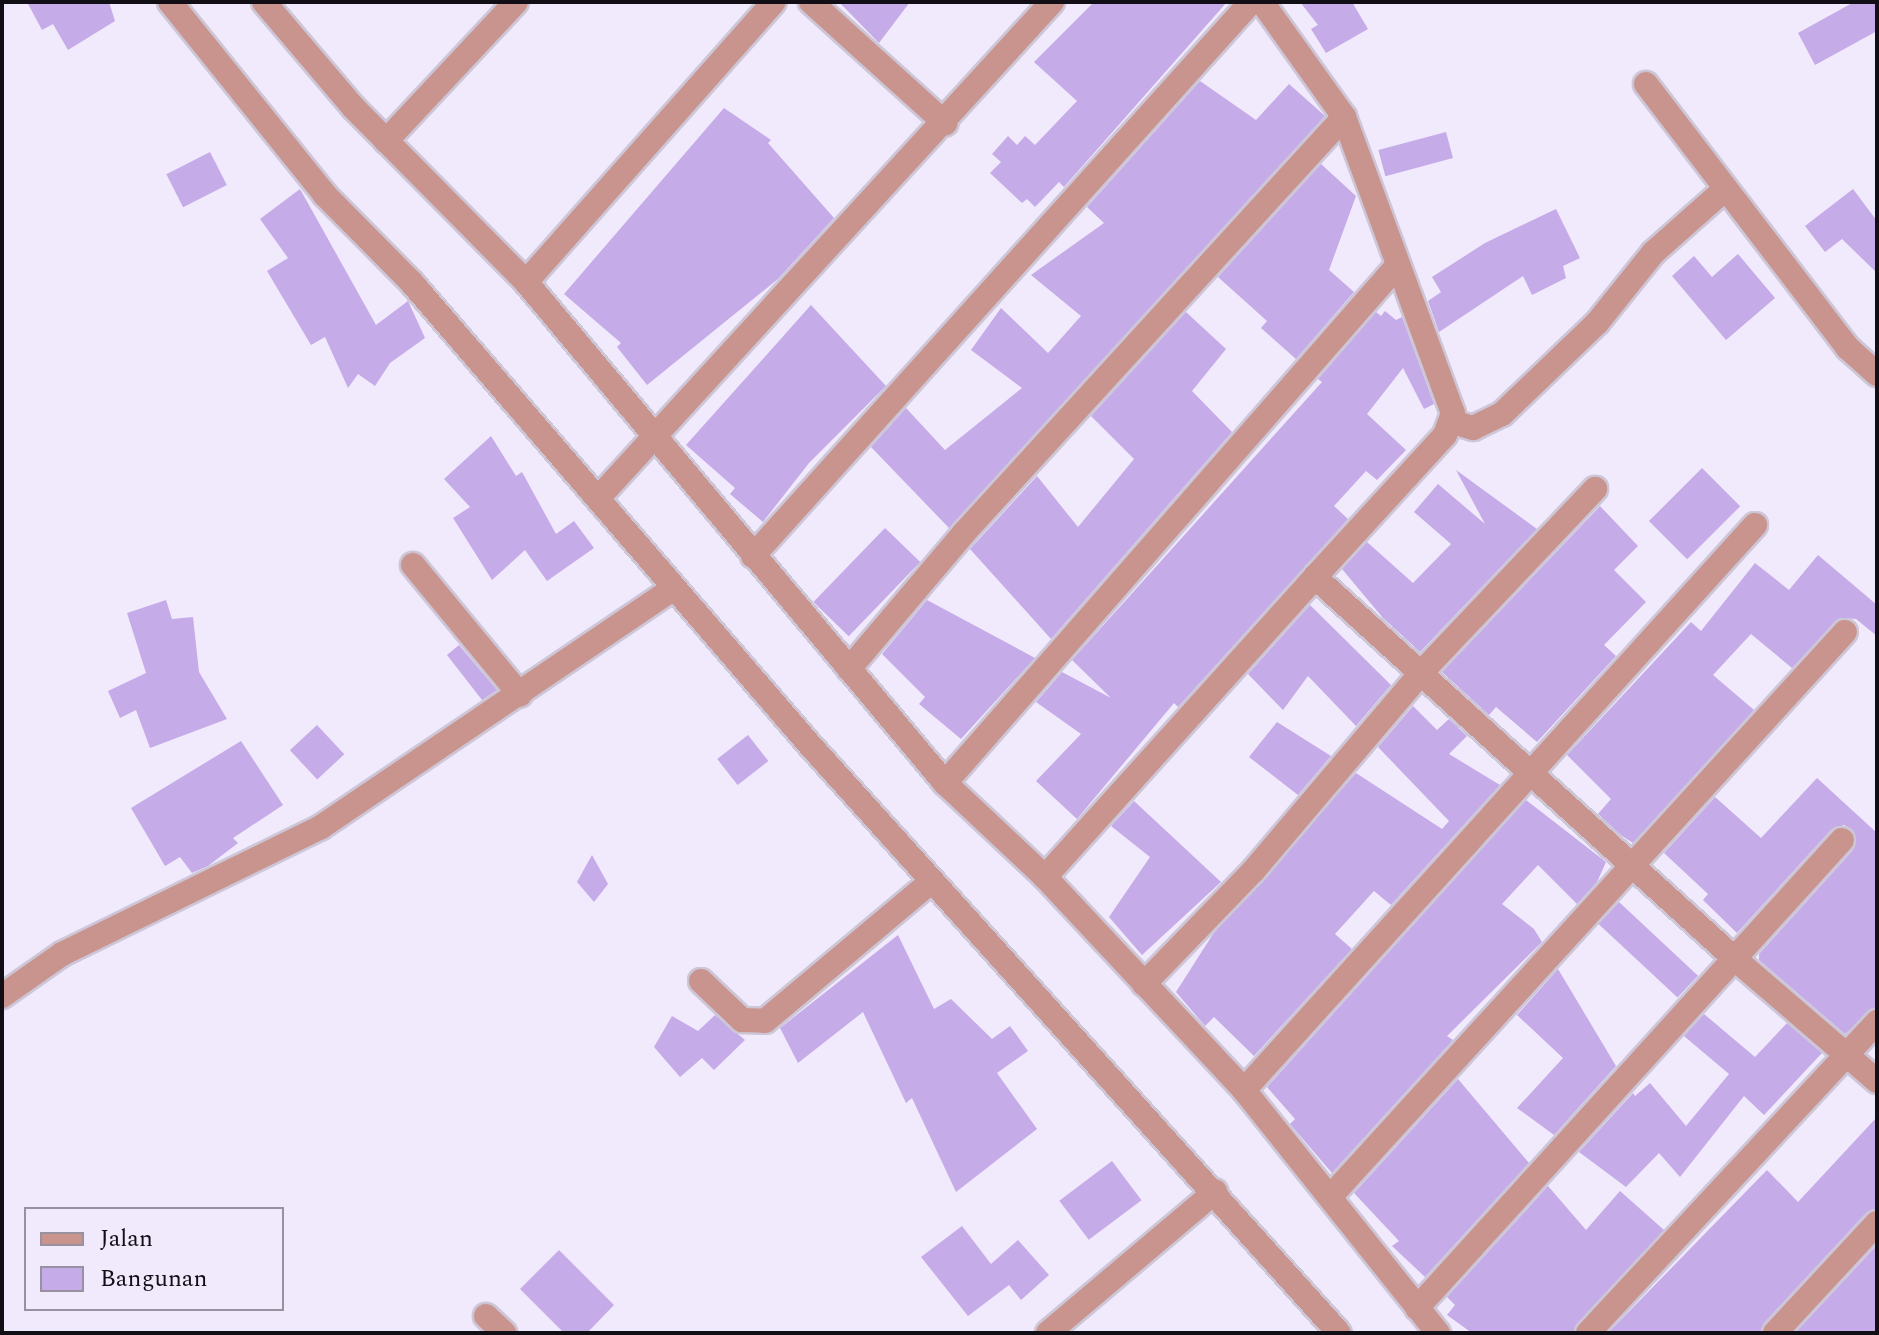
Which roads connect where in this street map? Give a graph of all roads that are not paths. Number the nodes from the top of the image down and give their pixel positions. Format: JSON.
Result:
{"nodes":[{"id":1,"x":170,"y":2,"type":"edge"},
{"id":2,"x":264,"y":2,"type":"edge"},
{"id":3,"x":516,"y":2,"type":"edge"},
{"id":4,"x":774,"y":2,"type":"edge"},
{"id":5,"x":811,"y":2,"type":"edge"},
{"id":6,"x":1052,"y":2,"type":"edge"},
{"id":7,"x":1251,"y":2,"type":"edge"},
{"id":8,"x":1262,"y":2,"type":"edge"},
{"id":9,"x":1646,"y":84,"type":"dead end"},
{"id":10,"x":1344,"y":117,"type":"junction"},
{"id":11,"x":945,"y":123,"type":"junction"},
{"id":12,"x":386,"y":141,"type":"junction"},
{"id":13,"x":1724,"y":190,"type":"junction"},
{"id":14,"x":1397,"y":266,"type":"junction"},
{"id":15,"x":526,"y":282,"type":"junction"},
{"id":16,"x":1877,"y":374,"type":"edge"},
{"id":17,"x":1453,"y":422,"type":"junction"},
{"id":18,"x":651,"y":445,"type":"junction"},
{"id":19,"x":1595,"y":489,"type":"dead end"},
{"id":20,"x":605,"y":492,"type":"junction"},
{"id":21,"x":1755,"y":525,"type":"dead end"},
{"id":22,"x":753,"y":556,"type":"junction"},
{"id":23,"x":413,"y":565,"type":"dead end"},
{"id":24,"x":1315,"y":577,"type":"junction"},
{"id":25,"x":673,"y":589,"type":"junction"},
{"id":26,"x":1845,"y":632,"type":"dead end"},
{"id":27,"x":849,"y":669,"type":"junction"},
{"id":28,"x":1420,"y":674,"type":"junction"},
{"id":29,"x":520,"y":695,"type":"junction"},
{"id":30,"x":1531,"y":771,"type":"junction"},
{"id":31,"x":945,"y":783,"type":"junction"},
{"id":32,"x":1842,"y":840,"type":"dead end"},
{"id":33,"x":1635,"y":865,"type":"junction"},
{"id":34,"x":1045,"y":877,"type":"junction"},
{"id":35,"x":932,"y":881,"type":"junction"},
{"id":36,"x":1735,"y":959,"type":"junction"},
{"id":37,"x":701,"y":981,"type":"dead end"},
{"id":38,"x":1144,"y":984,"type":"junction"},
{"id":39,"x":2,"y":996,"type":"edge"},
{"id":40,"x":1877,"y":1022,"type":"edge"},
{"id":41,"x":1848,"y":1055,"type":"junction"},
{"id":42,"x":1877,"y":1081,"type":"edge"},
{"id":43,"x":1244,"y":1090,"type":"junction"},
{"id":44,"x":1215,"y":1192,"type":"junction"},
{"id":45,"x":1331,"y":1196,"type":"junction"},
{"id":46,"x":1877,"y":1223,"type":"edge"},
{"id":47,"x":1417,"y":1308,"type":"junction"},
{"id":48,"x":1048,"y":1333,"type":"edge"},
{"id":49,"x":1339,"y":1333,"type":"edge"},
{"id":50,"x":1438,"y":1333,"type":"edge"},
{"id":51,"x":1588,"y":1333,"type":"edge"},
{"id":52,"x":1775,"y":1333,"type":"edge"}],
"edges":[{"from":1,"to":20,"type":"street"},
{"from":2,"to":12,"type":"street"},
{"from":3,"to":12,"type":"street"},
{"from":4,"to":15,"type":"street"},
{"from":5,"to":11,"type":"street"},
{"from":6,"to":11,"type":"street"},
{"from":7,"to":22,"type":"street"},
{"from":8,"to":10,"type":"street"},
{"from":9,"to":13,"type":"street"},
{"from":10,"to":14,"type":"street"},
{"from":10,"to":27,"type":"street"},
{"from":11,"to":18,"type":"street"},
{"from":12,"to":15,"type":"street"},
{"from":13,"to":16,"type":"street"},
{"from":13,"to":17,"type":"street"},
{"from":14,"to":17,"type":"street"},
{"from":14,"to":31,"type":"street"},
{"from":15,"to":18,"type":"street"},
{"from":17,"to":24,"type":"street"},
{"from":18,"to":20,"type":"street"},
{"from":18,"to":22,"type":"street"},
{"from":19,"to":28,"type":"street"},
{"from":20,"to":25,"type":"street"},
{"from":21,"to":30,"type":"street"},
{"from":22,"to":27,"type":"street"},
{"from":23,"to":29,"type":"street"},
{"from":24,"to":28,"type":"street"},
{"from":24,"to":34,"type":"street"},
{"from":25,"to":29,"type":"street"},
{"from":25,"to":35,"type":"street"},
{"from":26,"to":33,"type":"street"},
{"from":27,"to":31,"type":"street"},
{"from":28,"to":30,"type":"street"},
{"from":28,"to":38,"type":"street"},
{"from":29,"to":39,"type":"street"},
{"from":30,"to":33,"type":"street"},
{"from":30,"to":43,"type":"street"},
{"from":31,"to":34,"type":"street"},
{"from":32,"to":36,"type":"street"},
{"from":33,"to":36,"type":"street"},
{"from":33,"to":45,"type":"street"},
{"from":34,"to":38,"type":"street"},
{"from":35,"to":37,"type":"street"},
{"from":35,"to":44,"type":"street"},
{"from":36,"to":41,"type":"street"},
{"from":36,"to":47,"type":"street"},
{"from":38,"to":43,"type":"street"},
{"from":40,"to":41,"type":"street"},
{"from":41,"to":42,"type":"street"},
{"from":41,"to":51,"type":"street"},
{"from":43,"to":45,"type":"street"},
{"from":44,"to":48,"type":"street"},
{"from":44,"to":49,"type":"street"},
{"from":45,"to":47,"type":"street"},
{"from":46,"to":52,"type":"street"},
{"from":47,"to":50,"type":"street"}]}
